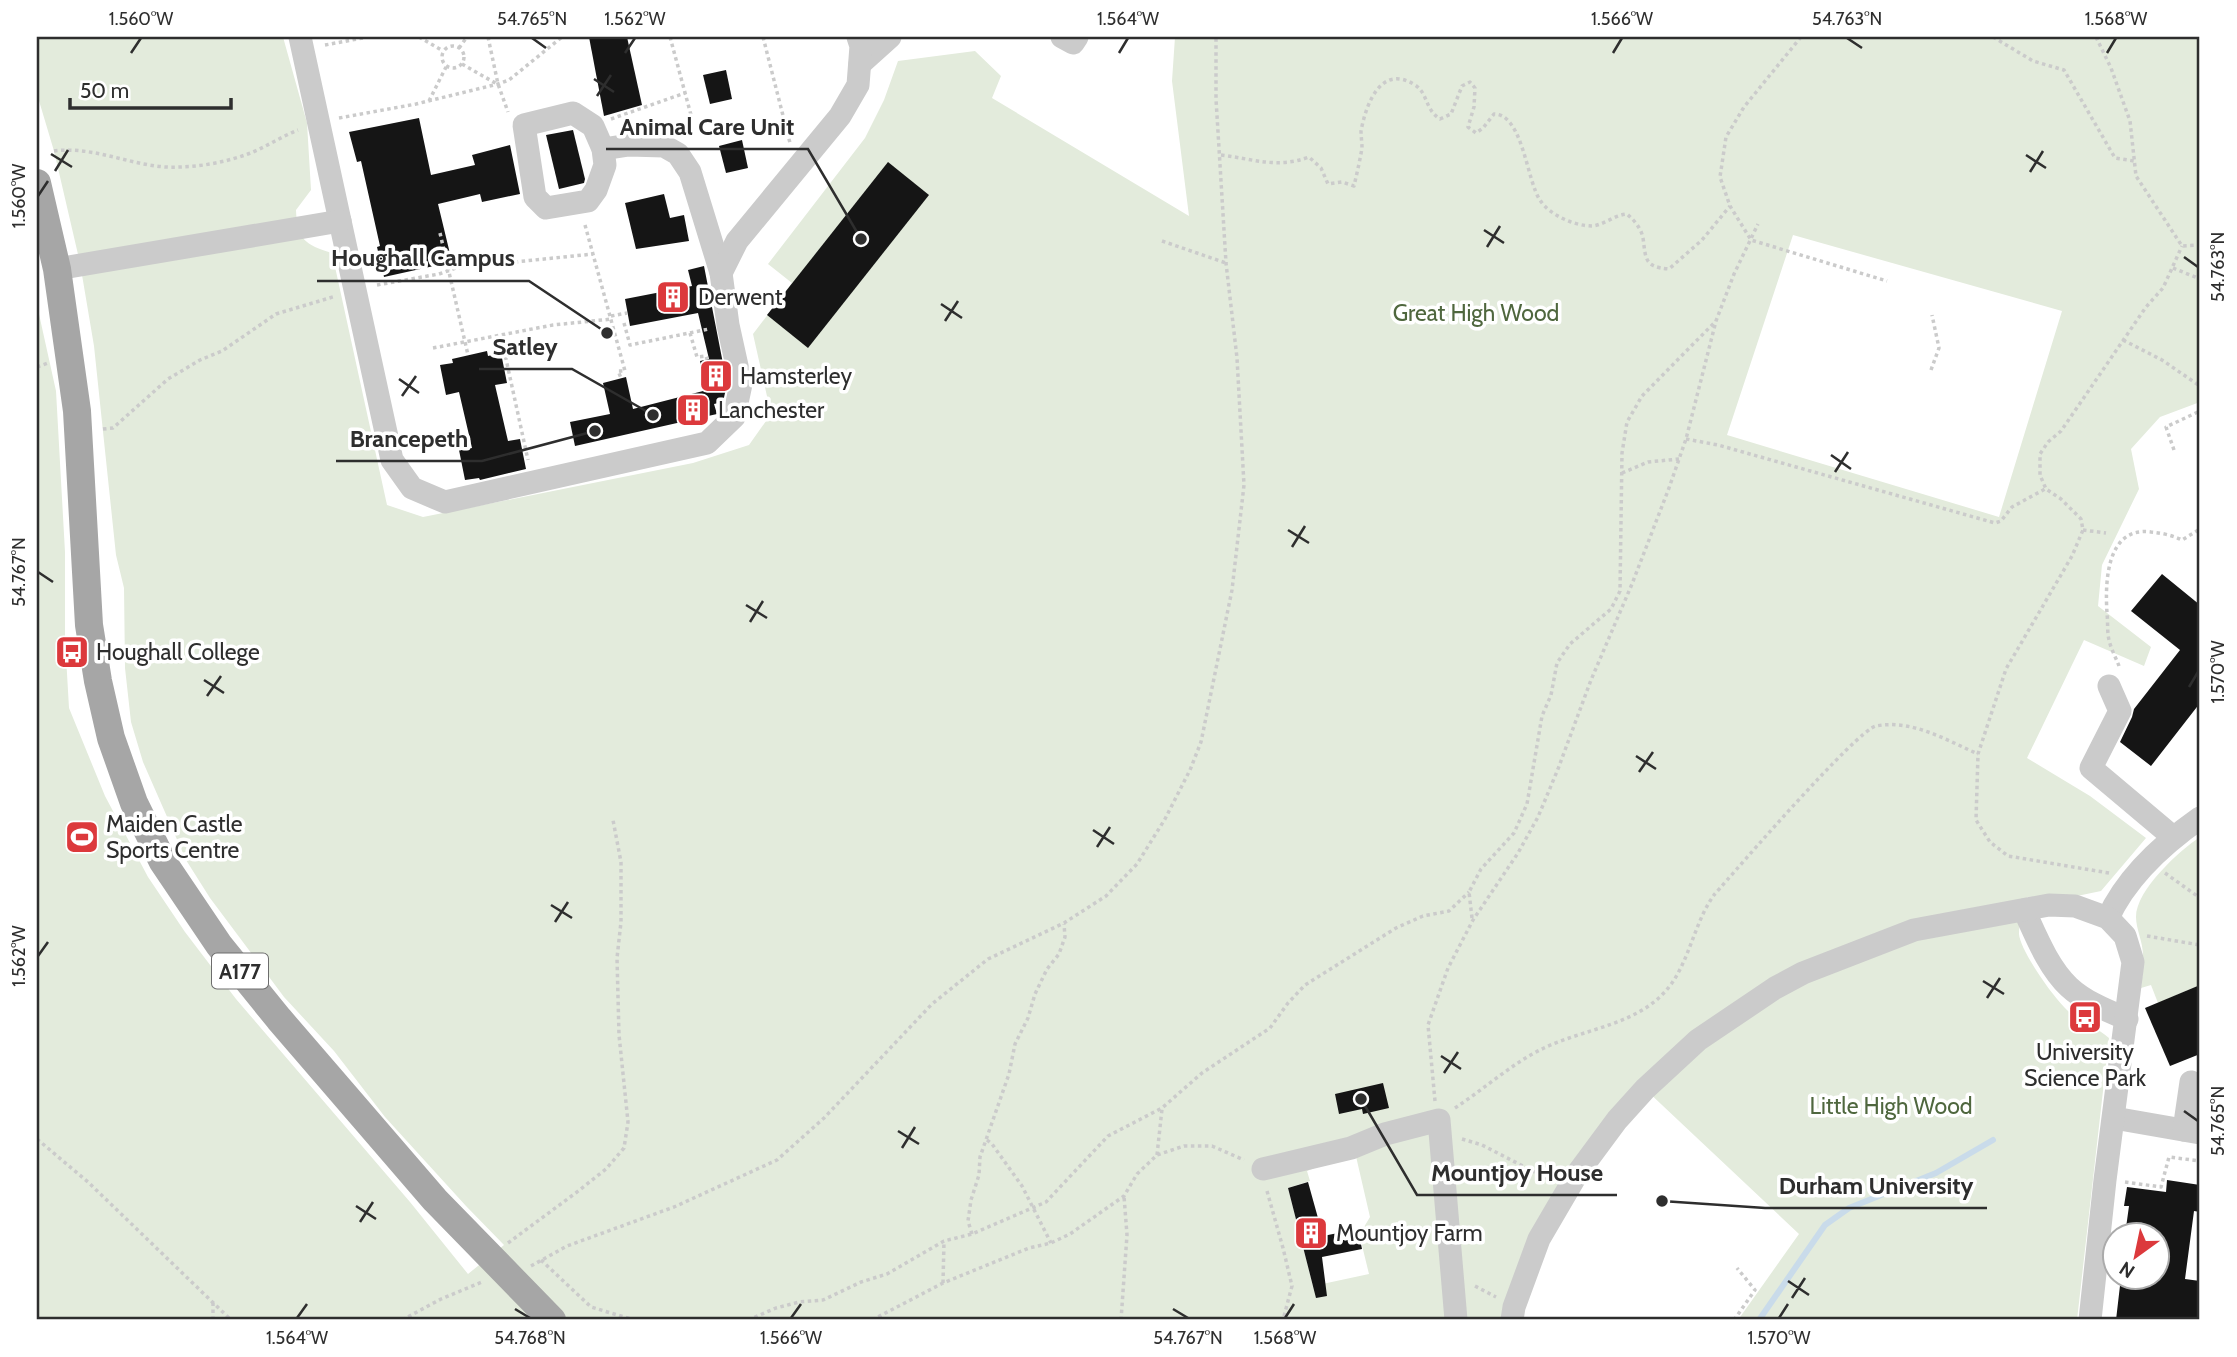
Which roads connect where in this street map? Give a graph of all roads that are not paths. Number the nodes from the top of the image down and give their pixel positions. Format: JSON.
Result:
{"nodes":[{"id":1,"x":858,"y":37,"type":"edge"},
{"id":2,"x":890,"y":37,"type":"edge"},
{"id":3,"x":1062,"y":37,"type":"edge"},
{"id":4,"x":1077,"y":37,"type":"edge"},
{"id":5,"x":301,"y":43,"type":"edge"},
{"id":6,"x":860,"y":64,"type":"junction"},
{"id":7,"x":603,"y":149,"type":"junction"},
{"id":8,"x":37,"y":183,"type":"edge"},
{"id":9,"x":340,"y":221,"type":"junction"},
{"id":10,"x":57,"y":268,"type":"junction"},
{"id":11,"x":720,"y":273,"type":"junction"},
{"id":12,"x":2109,"y":686,"type":"road end"},
{"id":13,"x":2200,"y":818,"type":"edge"},
{"id":14,"x":2173,"y":837,"type":"junction"},
{"id":15,"x":2024,"y":910,"type":"junction"},
{"id":16,"x":2108,"y":918,"type":"junction"},
{"id":17,"x":2127,"y":1019,"type":"junction"},
{"id":18,"x":2191,"y":1082,"type":"dead end"},
{"id":19,"x":2114,"y":1118,"type":"junction"},
{"id":20,"x":2192,"y":1131,"type":"edge"},
{"id":21,"x":1263,"y":1169,"type":"road end"},
{"id":22,"x":1513,"y":1314,"type":"edge"},
{"id":23,"x":552,"y":1320,"type":"edge"},
{"id":24,"x":1456,"y":1320,"type":"edge"},
{"id":25,"x":2090,"y":1320,"type":"edge"}],
"edges":[{"from":1,"to":6,"type":"lane"},
{"from":2,"to":6,"type":"lane"},
{"from":3,"to":4,"type":"lane"},
{"from":5,"to":9,"type":"lane"},
{"from":6,"to":11,"type":"lane"},
{"from":7,"to":7,"type":"lane"},
{"from":7,"to":11,"type":"lane"},
{"from":8,"to":10,"type":"main road","number":"A177"},
{"from":9,"to":10,"type":"lane"},
{"from":9,"to":11,"type":"lane"},
{"from":10,"to":23,"type":"main road","number":"A177"},
{"from":12,"to":14,"type":"lane"},
{"from":13,"to":14,"type":"lane"},
{"from":14,"to":16,"type":"lane"},
{"from":15,"to":16,"type":"lane"},
{"from":15,"to":17,"type":"lane"},
{"from":15,"to":22,"type":"lane"},
{"from":16,"to":17,"type":"lane"},
{"from":17,"to":19,"type":"lane"},
{"from":18,"to":20,"type":"lane"},
{"from":19,"to":20,"type":"lane"},
{"from":19,"to":25,"type":"lane"},
{"from":21,"to":24,"type":"lane"}]}
